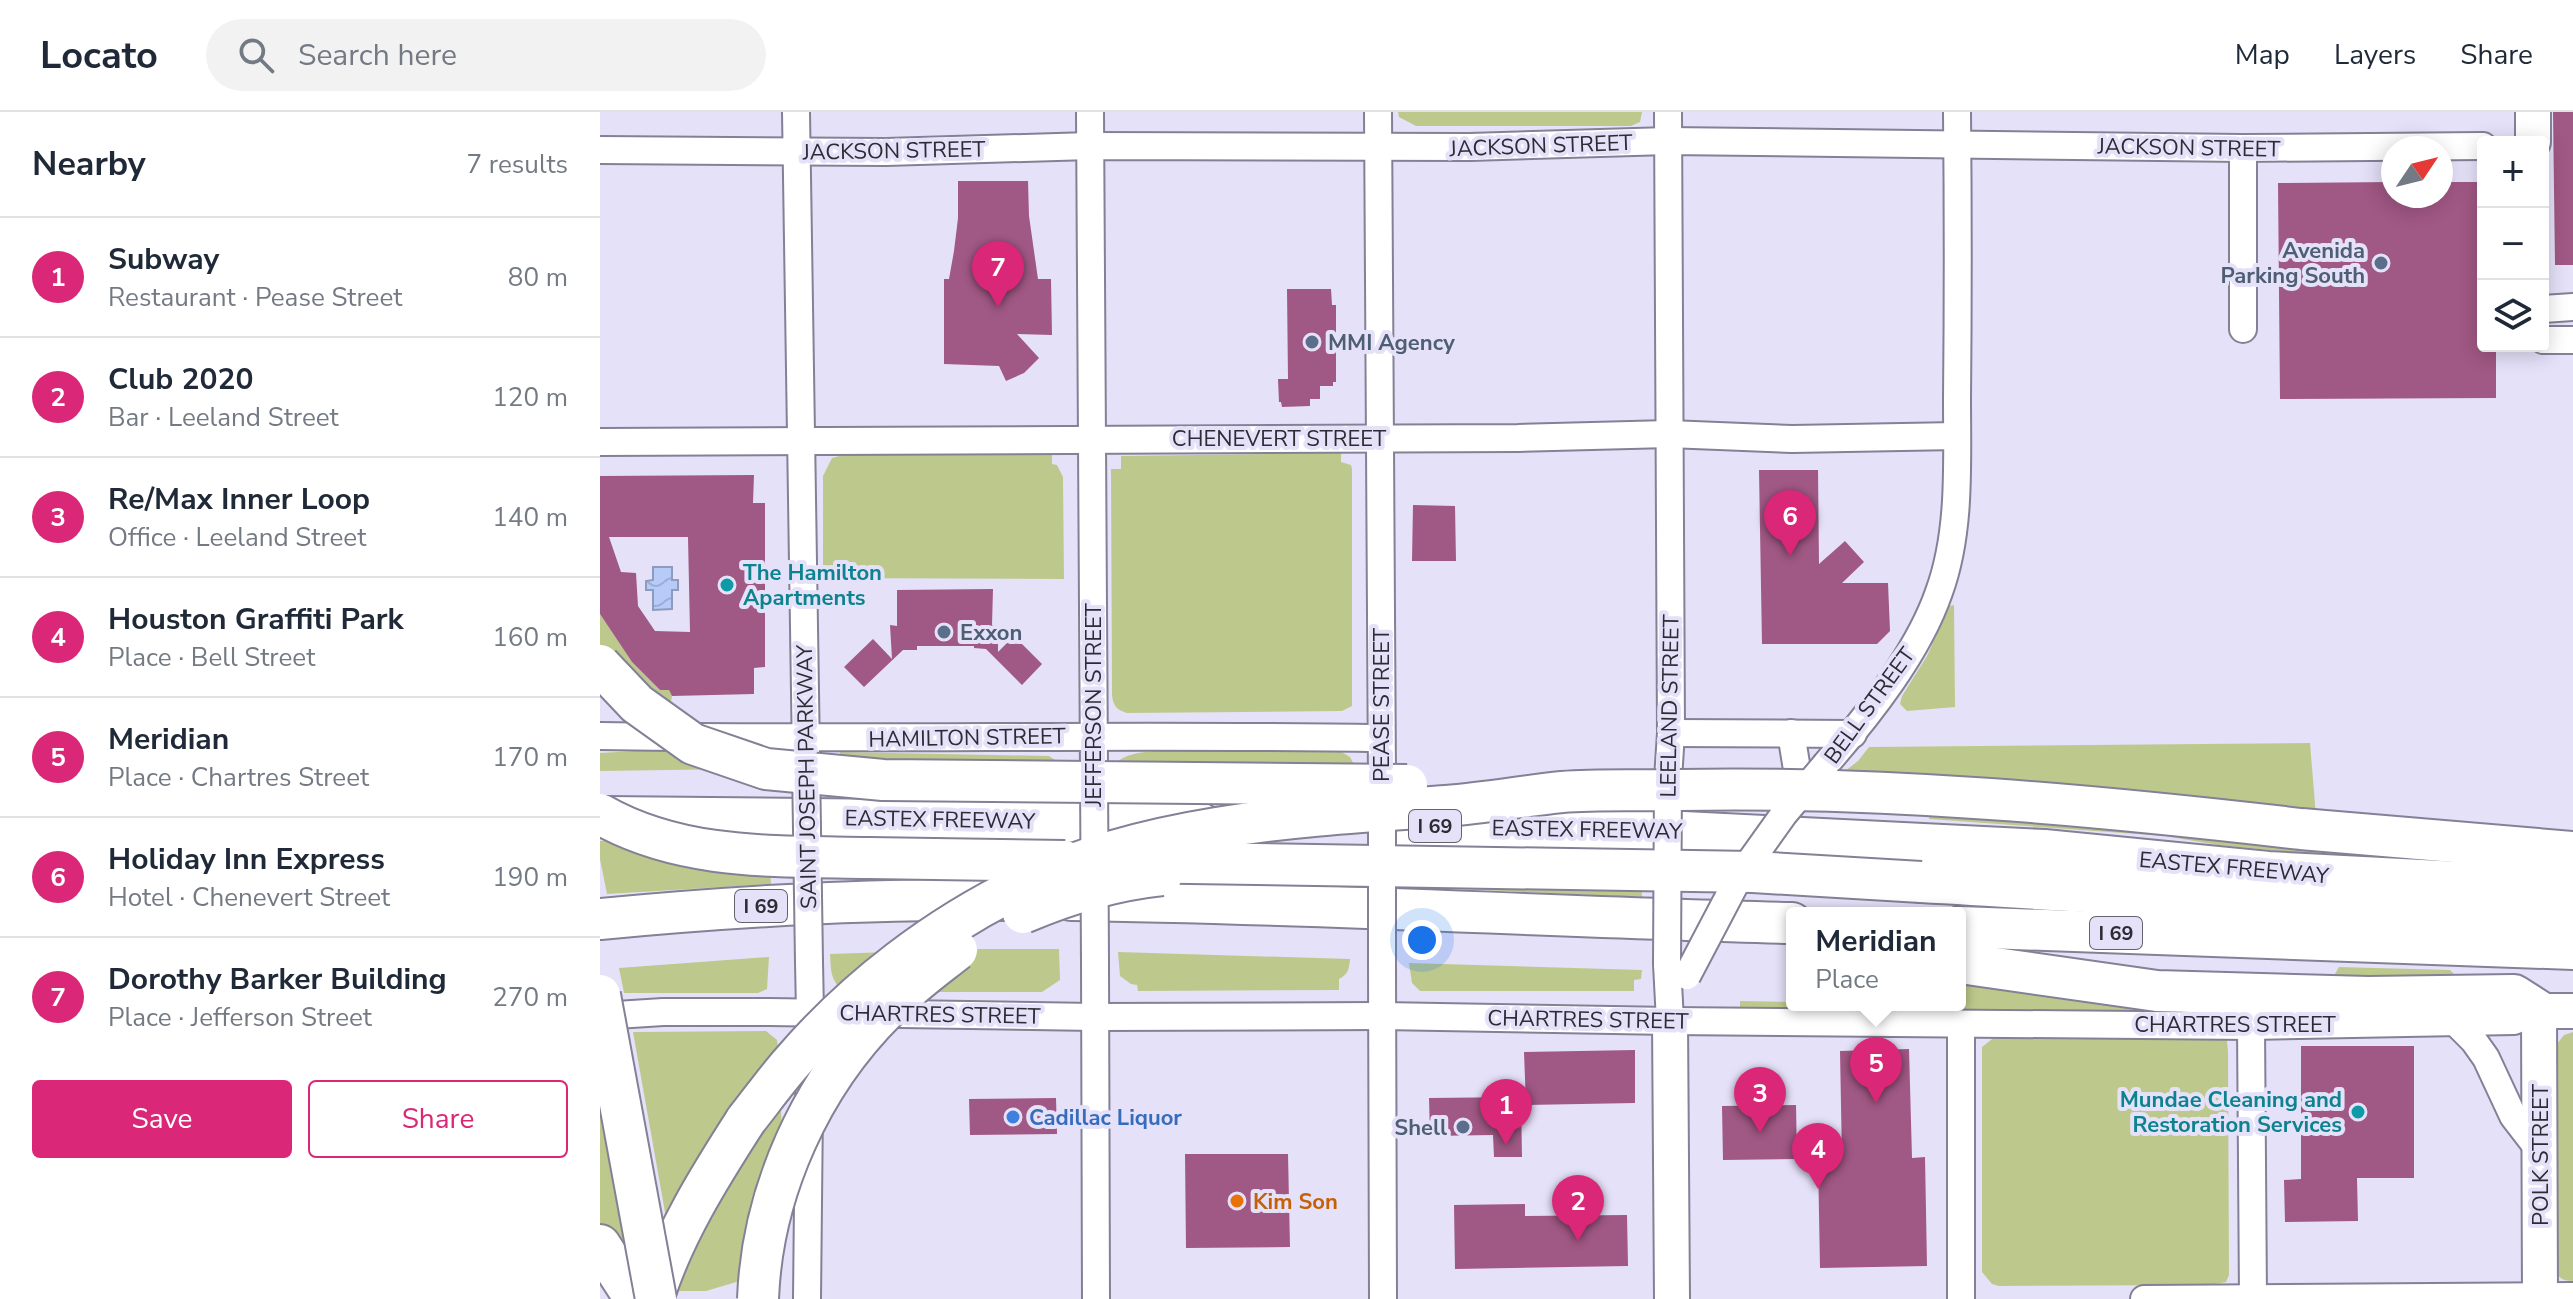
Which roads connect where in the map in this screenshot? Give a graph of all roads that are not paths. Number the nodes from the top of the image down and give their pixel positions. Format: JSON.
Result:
{"nodes":[{"id":1,"x":796,"y":112,"type":"edge"},
{"id":2,"x":1090,"y":112,"type":"edge"},
{"id":3,"x":1378,"y":112,"type":"edge"},
{"id":4,"x":1668,"y":112,"type":"edge"},
{"id":5,"x":1957,"y":112,"type":"edge"},
{"id":6,"x":2533,"y":112,"type":"edge"},
{"id":7,"x":2533,"y":136,"type":"edge"},
{"id":8,"x":1668,"y":141,"type":"junction"},
{"id":9,"x":1957,"y":144,"type":"junction"},
{"id":10,"x":1090,"y":146,"type":"junction"},
{"id":11,"x":2477,"y":146,"type":"edge"},
{"id":12,"x":1378,"y":148,"type":"junction"},
{"id":13,"x":2243,"y":148,"type":"junction"},
{"id":14,"x":600,"y":150,"type":"edge"},
{"id":15,"x":797,"y":151,"type":"junction"},
{"id":16,"x":2573,"y":307,"type":"edge"},
{"id":17,"x":2549,"y":309,"type":"edge"},
{"id":18,"x":2243,"y":329,"type":"dead end"},
{"id":19,"x":2549,"y":340,"type":"edge"},
{"id":20,"x":2573,"y":340,"type":"edge"},
{"id":21,"x":1669,"y":434,"type":"junction"},
{"id":22,"x":1957,"y":436,"type":"junction"},
{"id":23,"x":1380,"y":437,"type":"junction"},
{"id":24,"x":1092,"y":439,"type":"junction"},
{"id":25,"x":800,"y":441,"type":"junction"},
{"id":26,"x":600,"y":442,"type":"edge"},
{"id":27,"x":600,"y":665,"type":"edge"},
{"id":28,"x":1671,"y":733,"type":"junction"},
{"id":29,"x":1791,"y":733,"type":"junction"},
{"id":30,"x":1853,"y":734,"type":"junction"},
{"id":31,"x":600,"y":736,"type":"edge"},
{"id":32,"x":1094,"y":736,"type":"junction"},
{"id":33,"x":1381,"y":738,"type":"junction"},
{"id":34,"x":806,"y":751,"type":"junction"},
{"id":35,"x":1563,"y":792,"type":"junction"},
{"id":36,"x":1801,"y":794,"type":"junction"},
{"id":37,"x":600,"y":816,"type":"edge"},
{"id":38,"x":2573,"y":852,"type":"edge"},
{"id":39,"x":1260,"y":864,"type":"junction"},
{"id":40,"x":2573,"y":888,"type":"edge"},
{"id":41,"x":2271,"y":905,"type":"junction"},
{"id":42,"x":1608,"y":918,"type":"junction"},
{"id":43,"x":600,"y":919,"type":"edge"},
{"id":44,"x":2573,"y":920,"type":"edge"},
{"id":45,"x":1786,"y":923,"type":"edge"},
{"id":46,"x":1966,"y":927,"type":"edge"},
{"id":47,"x":1786,"y":940,"type":"edge"},
{"id":48,"x":2573,"y":949,"type":"edge"},
{"id":49,"x":1966,"y":964,"type":"edge"},
{"id":50,"x":1677,"y":970,"type":"junction"},
{"id":51,"x":600,"y":995,"type":"edge"},
{"id":52,"x":2556,"y":1011,"type":"edge"},
{"id":53,"x":810,"y":1012,"type":"junction"},
{"id":54,"x":600,"y":1016,"type":"edge"},
{"id":55,"x":1382,"y":1016,"type":"junction"},
{"id":56,"x":1095,"y":1017,"type":"junction"},
{"id":57,"x":1670,"y":1021,"type":"junction"},
{"id":58,"x":2455,"y":1022,"type":"junction"},
{"id":59,"x":1961,"y":1024,"type":"junction"},
{"id":60,"x":2251,"y":1026,"type":"junction"},
{"id":61,"x":2540,"y":1151,"type":"junction"},
{"id":62,"x":600,"y":1245,"type":"edge"},
{"id":63,"x":2551,"y":1297,"type":"edge"},
{"id":64,"x":635,"y":1299,"type":"edge"},
{"id":65,"x":655,"y":1299,"type":"edge"},
{"id":66,"x":758,"y":1299,"type":"edge"},
{"id":67,"x":807,"y":1299,"type":"edge"},
{"id":68,"x":1096,"y":1299,"type":"edge"},
{"id":69,"x":1383,"y":1299,"type":"edge"},
{"id":70,"x":1672,"y":1299,"type":"edge"},
{"id":71,"x":1961,"y":1299,"type":"edge"},
{"id":72,"x":2144,"y":1299,"type":"edge"},
{"id":73,"x":2253,"y":1299,"type":"edge"}],
"edges":[{"from":1,"to":15,"type":"street","name":"SAINT JOSEPH PARKWAY"},
{"from":2,"to":10,"type":"street","name":"JEFFERSON STREET"},
{"from":3,"to":12,"type":"street","name":"PEASE STREET"},
{"from":4,"to":8,"type":"street","name":"LEELAND STREET"},
{"from":5,"to":9,"type":"street","name":"BELL STREET"},
{"from":6,"to":7,"type":"main road"},
{"from":8,"to":9,"type":"street","name":"JACKSON STREET"},
{"from":8,"to":12,"type":"street","name":"JACKSON STREET"},
{"from":8,"to":21,"type":"street","name":"LEELAND STREET"},
{"from":9,"to":13,"type":"street","name":"JACKSON STREET"},
{"from":9,"to":22,"type":"street","name":"BELL STREET"},
{"from":10,"to":12,"type":"street","name":"JACKSON STREET"},
{"from":10,"to":15,"type":"street","name":"JACKSON STREET"},
{"from":10,"to":24,"type":"street","name":"JEFFERSON STREET"},
{"from":11,"to":13,"type":"street","name":"JACKSON STREET"},
{"from":12,"to":23,"type":"street","name":"PEASE STREET"},
{"from":13,"to":18,"type":"street"},
{"from":14,"to":15,"type":"street","name":"JACKSON STREET"},
{"from":15,"to":25,"type":"street","name":"SAINT JOSEPH PARKWAY"},
{"from":16,"to":17,"type":"street"},
{"from":19,"to":20,"type":"street"},
{"from":21,"to":22,"type":"street","name":"CHENEVERT STREET"},
{"from":21,"to":23,"type":"street","name":"CHENEVERT STREET"},
{"from":21,"to":28,"type":"street","name":"LEELAND STREET"},
{"from":22,"to":30,"type":"street","name":"BELL STREET"},
{"from":23,"to":24,"type":"street","name":"CHENEVERT STREET"},
{"from":23,"to":33,"type":"street","name":"PEASE STREET"},
{"from":24,"to":25,"type":"street","name":"CHENEVERT STREET"},
{"from":24,"to":32,"type":"street","name":"JEFFERSON STREET"},
{"from":25,"to":26,"type":"street","name":"CHENEVERT STREET"},
{"from":25,"to":34,"type":"street","name":"SAINT JOSEPH PARKWAY"},
{"from":27,"to":35,"type":"highway","bridge":true},
{"from":28,"to":29,"type":"street"},
{"from":28,"to":50,"type":"street","name":"LEELAND STREET","bridge":true},
{"from":29,"to":30,"type":"street"},
{"from":29,"to":36,"type":"street"},
{"from":30,"to":36,"type":"street","name":"BELL STREET","bridge":true},
{"from":31,"to":34,"type":"street","name":"HAMILTON STREET"},
{"from":32,"to":33,"type":"street","name":"HAMILTON STREET"},
{"from":32,"to":34,"type":"street","name":"HAMILTON STREET"},
{"from":32,"to":56,"type":"street","name":"JEFFERSON STREET","bridge":true},
{"from":33,"to":55,"type":"street","name":"PEASE STREET","bridge":true},
{"from":34,"to":53,"type":"street","name":"SAINT JOSEPH PARKWAY","bridge":true},
{"from":35,"to":38,"type":"highway","bridge":true},
{"from":35,"to":65,"type":"highway","bridge":true},
{"from":36,"to":50,"type":"street","name":"BELL STREET","bridge":true},
{"from":37,"to":39,"type":"highway","bridge":true},
{"from":37,"to":41,"type":"highway","name":"EASTEX FREEWAY","number":"I 69"},
{"from":39,"to":41,"type":"highway","bridge":true},
{"from":39,"to":66,"type":"highway","bridge":true},
{"from":40,"to":41,"type":"highway","name":"EASTEX FREEWAY","number":"I 69"},
{"from":41,"to":44,"type":"highway"},
{"from":41,"to":46,"type":"highway","name":"EASTEX FREEWAY","number":"I 69"},
{"from":41,"to":48,"type":"highway","name":"EASTEX FREEWAY","number":"I 69"},
{"from":42,"to":43,"type":"highway","number":"I 69"},
{"from":42,"to":45,"type":"highway","number":"I 69"},
{"from":42,"to":47,"type":"highway"},
{"from":49,"to":52,"type":"highway"},
{"from":50,"to":57,"type":"street","name":"BELL STREET"},
{"from":51,"to":65,"type":"highway","bridge":true},
{"from":52,"to":58,"type":"street","name":"CHARTRES STREET"},
{"from":52,"to":61,"type":"main road","name":"POLK STREET"},
{"from":53,"to":54,"type":"street","name":"CHARTRES STREET"},
{"from":53,"to":56,"type":"street","name":"CHARTRES STREET"},
{"from":53,"to":67,"type":"street","name":"SAINT JOSEPH PARKWAY"},
{"from":55,"to":56,"type":"street","name":"CHARTRES STREET"},
{"from":55,"to":57,"type":"street","name":"CHARTRES STREET"},
{"from":55,"to":69,"type":"street","name":"PEASE STREET"},
{"from":56,"to":68,"type":"street","name":"JEFFERSON STREET"},
{"from":57,"to":59,"type":"street","name":"CHARTRES STREET"},
{"from":57,"to":70,"type":"main road"},
{"from":58,"to":60,"type":"street","name":"CHARTRES STREET"},
{"from":58,"to":61,"type":"street"},
{"from":59,"to":60,"type":"street","name":"CHARTRES STREET"},
{"from":59,"to":71,"type":"street"},
{"from":60,"to":73,"type":"street"},
{"from":61,"to":63,"type":"main road","name":"POLK STREET"},
{"from":62,"to":64,"type":"highway"},
{"from":63,"to":73,"type":"street"},
{"from":72,"to":73,"type":"street"}]}
